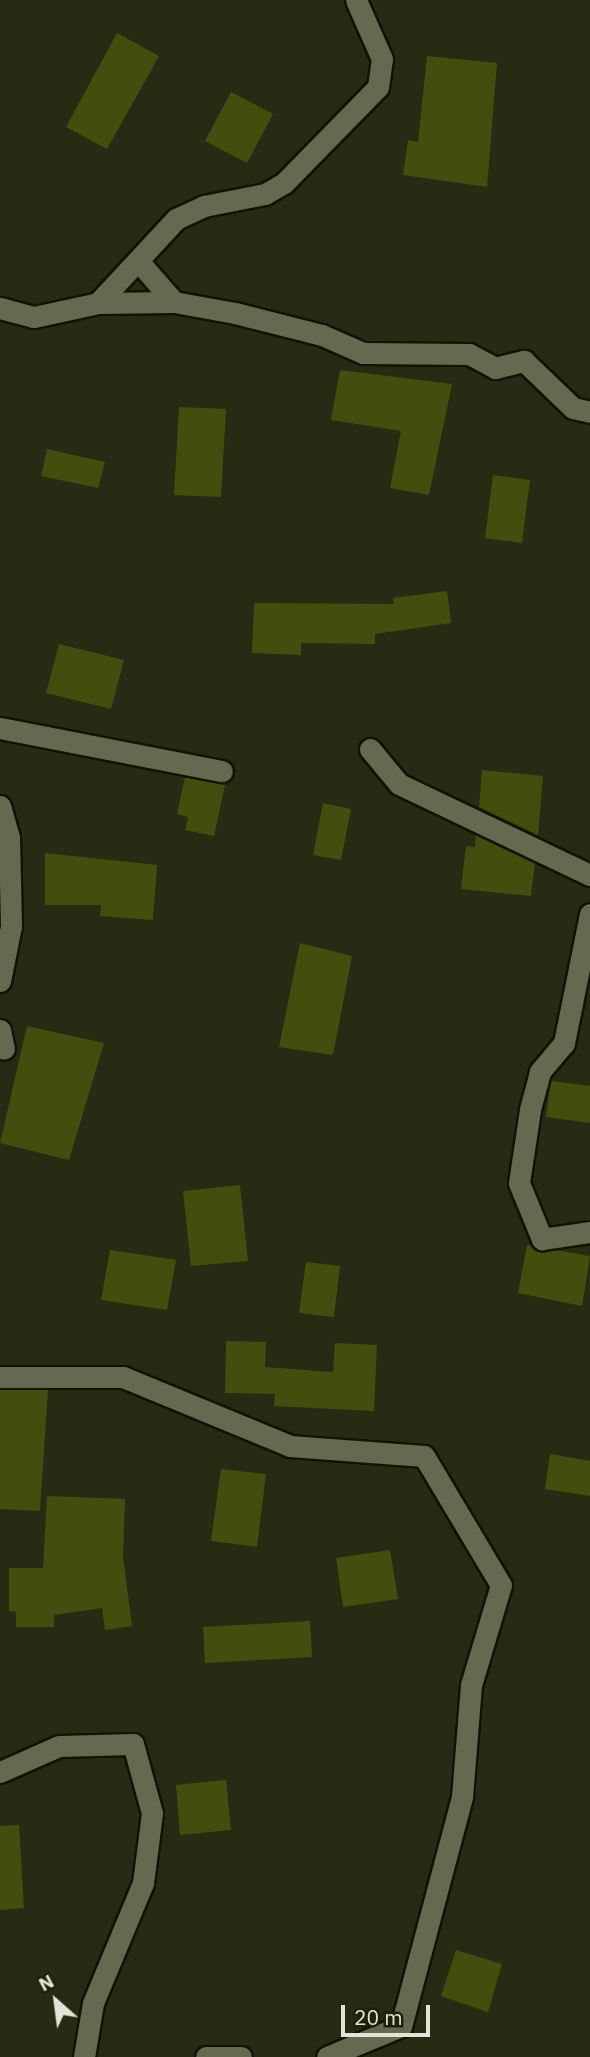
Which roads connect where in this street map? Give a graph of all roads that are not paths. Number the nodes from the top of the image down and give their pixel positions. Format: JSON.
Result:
{"nodes":[{"id":1,"x":356,"y":0,"type":"edge"},
{"id":2,"x":139,"y":262,"type":"junction"},
{"id":3,"x":174,"y":302,"type":"junction"},
{"id":4,"x":98,"y":303,"type":"junction"},
{"id":5,"x":0,"y":308,"type":"edge"},
{"id":6,"x":590,"y":412,"type":"edge"},
{"id":7,"x":0,"y":728,"type":"edge"},
{"id":8,"x":370,"y":749,"type":"dead end"},
{"id":9,"x":222,"y":771,"type":"dead end"},
{"id":10,"x":0,"y":806,"type":"edge"},
{"id":11,"x":590,"y":875,"type":"edge"},
{"id":12,"x":590,"y":914,"type":"edge"},
{"id":13,"x":0,"y":981,"type":"edge"},
{"id":14,"x":590,"y":1232,"type":"edge"},
{"id":15,"x":0,"y":1377,"type":"edge"},
{"id":16,"x":0,"y":1772,"type":"edge"},
{"id":17,"x":84,"y":2057,"type":"edge"},
{"id":18,"x":206,"y":2057,"type":"edge"},
{"id":19,"x":240,"y":2057,"type":"edge"},
{"id":20,"x":327,"y":2057,"type":"edge"}],
"edges":[{"from":1,"to":2,"type":"street"},
{"from":2,"to":3,"type":"street"},
{"from":2,"to":4,"type":"street"},
{"from":3,"to":4,"type":"street"},
{"from":3,"to":6,"type":"street"},
{"from":4,"to":5,"type":"street"},
{"from":7,"to":9,"type":"street"},
{"from":8,"to":11,"type":"street"},
{"from":10,"to":13,"type":"street"},
{"from":12,"to":14,"type":"street"},
{"from":15,"to":20,"type":"street"},
{"from":16,"to":17,"type":"street"},
{"from":18,"to":19,"type":"street"}]}
